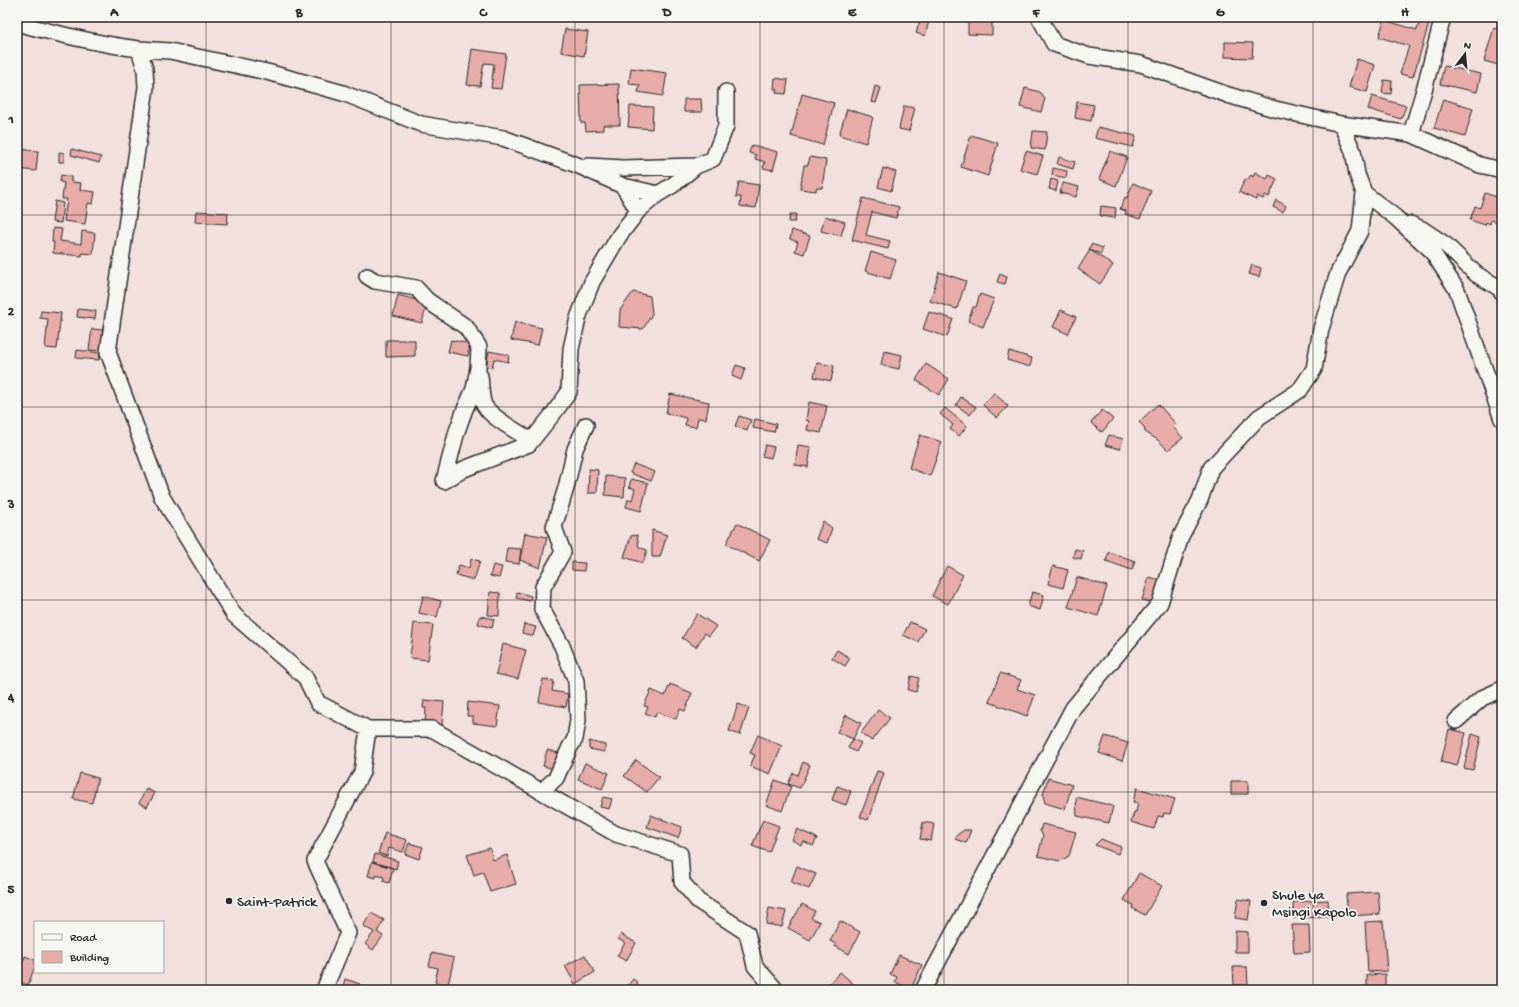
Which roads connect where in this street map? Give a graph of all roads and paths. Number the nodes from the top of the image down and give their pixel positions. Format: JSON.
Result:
{"nodes":[{"id":1,"x":1039,"y":17,"type":"edge"},
{"id":2,"x":1443,"y":17,"type":"edge"},
{"id":3,"x":17,"y":23,"type":"edge"},
{"id":4,"x":40,"y":23,"type":"edge"},
{"id":5,"x":138,"y":49,"type":"junction"},
{"id":6,"x":726,"y":92,"type":"dead end"},
{"id":7,"x":1341,"y":124,"type":"junction"},
{"id":8,"x":1411,"y":134,"type":"junction"},
{"id":9,"x":577,"y":165,"type":"junction"},
{"id":10,"x":696,"y":166,"type":"junction"},
{"id":11,"x":1502,"y":170,"type":"edge"},
{"id":12,"x":623,"y":186,"type":"junction"},
{"id":13,"x":1364,"y":193,"type":"junction"},
{"id":14,"x":658,"y":194,"type":"junction"},
{"id":15,"x":638,"y":211,"type":"junction"},
{"id":16,"x":1395,"y":217,"type":"junction"},
{"id":17,"x":367,"y":276,"type":"dead end"},
{"id":18,"x":1502,"y":292,"type":"edge"},
{"id":19,"x":478,"y":368,"type":"junction"},
{"id":20,"x":1502,"y":419,"type":"edge"},
{"id":21,"x":586,"y":425,"type":"dead end"},
{"id":22,"x":531,"y":441,"type":"junction"},
{"id":23,"x":1502,"y":689,"type":"edge"},
{"id":24,"x":1456,"y":721,"type":"dead end"},
{"id":25,"x":368,"y":729,"type":"junction"},
{"id":26,"x":541,"y":792,"type":"junction"},
{"id":27,"x":324,"y":990,"type":"edge"},
{"id":28,"x":776,"y":990,"type":"edge"},
{"id":29,"x":922,"y":990,"type":"edge"}],
"edges":[{"from":1,"to":7,"type":"street"},
{"from":2,"to":8,"type":"street"},
{"from":3,"to":4,"type":"street"},
{"from":4,"to":5,"type":"street"},
{"from":5,"to":9,"type":"street"},
{"from":5,"to":25,"type":"street"},
{"from":6,"to":10,"type":"street"},
{"from":7,"to":8,"type":"street"},
{"from":7,"to":13,"type":"street"},
{"from":8,"to":11,"type":"street"},
{"from":9,"to":10,"type":"street"},
{"from":9,"to":12,"type":"street"},
{"from":10,"to":14,"type":"street"},
{"from":12,"to":14,"type":"street"},
{"from":12,"to":15,"type":"street"},
{"from":13,"to":16,"type":"street"},
{"from":13,"to":29,"type":"street"},
{"from":14,"to":15,"type":"street"},
{"from":15,"to":22,"type":"street"},
{"from":16,"to":18,"type":"street"},
{"from":16,"to":20,"type":"street"},
{"from":17,"to":19,"type":"street"},
{"from":19,"to":22,"type":"street"},
{"from":19,"to":22,"type":"street"},
{"from":21,"to":26,"type":"street"},
{"from":23,"to":24,"type":"street"},
{"from":25,"to":26,"type":"street"},
{"from":25,"to":27,"type":"street"},
{"from":26,"to":28,"type":"street"}]}
